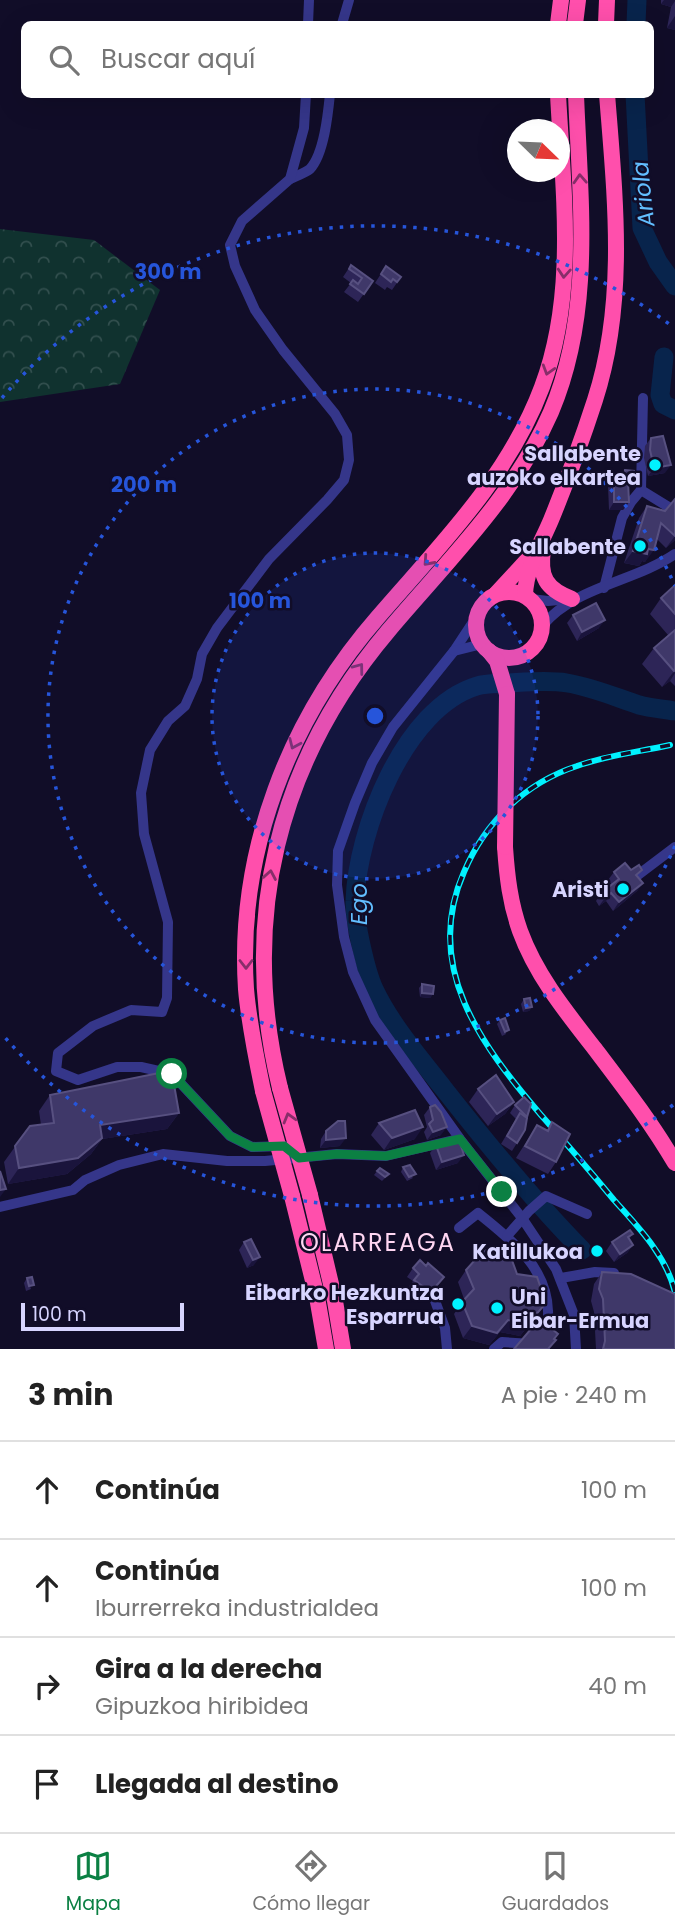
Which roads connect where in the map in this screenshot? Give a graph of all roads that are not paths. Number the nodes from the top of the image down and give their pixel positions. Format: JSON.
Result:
{"nodes":[{"id":1,"x":309,"y":0,"type":"edge"},
{"id":2,"x":349,"y":0,"type":"edge"},
{"id":3,"x":561,"y":0,"type":"edge"},
{"id":4,"x":578,"y":0,"type":"edge"},
{"id":5,"x":607,"y":0,"type":"edge"},
{"id":6,"x":308,"y":21,"type":"edge"},
{"id":7,"x":343,"y":21,"type":"edge"},
{"id":8,"x":558,"y":21,"type":"edge"},
{"id":9,"x":575,"y":21,"type":"edge"},
{"id":10,"x":607,"y":21,"type":"edge"},
{"id":11,"x":306,"y":98,"type":"edge"},
{"id":12,"x":330,"y":98,"type":"edge"},
{"id":13,"x":558,"y":98,"type":"edge"},
{"id":14,"x":576,"y":98,"type":"edge"},
{"id":15,"x":607,"y":98,"type":"edge"},
{"id":16,"x":290,"y":179,"type":"junction"},
{"id":17,"x":643,"y":398,"type":"dead end"},
{"id":18,"x":642,"y":490,"type":"junction"},
{"id":19,"x":675,"y":512,"type":"edge"},
{"id":20,"x":551,"y":520,"type":"junction"},
{"id":21,"x":538,"y":549,"type":"junction"},
{"id":22,"x":675,"y":554,"type":"edge"},
{"id":23,"x":604,"y":588,"type":"junction"},
{"id":24,"x":496,"y":594,"type":"junction"},
{"id":25,"x":528,"y":597,"type":"junction"},
{"id":26,"x":574,"y":598,"type":"junction"},
{"id":27,"x":477,"y":615,"type":"junction"},
{"id":28,"x":542,"y":625,"type":"junction"},
{"id":29,"x":485,"y":647,"type":"junction"},
{"id":30,"x":454,"y":651,"type":"junction"},
{"id":31,"x":528,"y":652,"type":"junction"},
{"id":32,"x":508,"y":675,"type":"junction"},
{"id":33,"x":675,"y":847,"type":"edge"},
{"id":34,"x":638,"y":875,"type":"edge"},
{"id":35,"x":460,"y":1139,"type":"junction"},
{"id":36,"x":299,"y":1158,"type":"junction"},
{"id":37,"x":675,"y":1163,"type":"edge"},
{"id":38,"x":0,"y":1207,"type":"edge"},
{"id":39,"x":587,"y":1214,"type":"dead end"},
{"id":40,"x":525,"y":1215,"type":"junction"},
{"id":41,"x":459,"y":1228,"type":"dead end"},
{"id":42,"x":507,"y":1236,"type":"junction"},
{"id":43,"x":559,"y":1274,"type":"junction"},
{"id":44,"x":624,"y":1275,"type":"edge"},
{"id":45,"x":434,"y":1298,"type":"edge"},
{"id":46,"x":544,"y":1343,"type":"edge"},
{"id":47,"x":326,"y":1349,"type":"edge"},
{"id":48,"x":343,"y":1349,"type":"edge"},
{"id":49,"x":447,"y":1349,"type":"edge"},
{"id":50,"x":494,"y":1349,"type":"edge"},
{"id":51,"x":576,"y":1349,"type":"edge"}],
"edges":[{"from":1,"to":6,"type":"street"},
{"from":2,"to":7,"type":"street"},
{"from":3,"to":8,"type":"highway"},
{"from":4,"to":9,"type":"highway"},
{"from":5,"to":10,"type":"highway"},
{"from":11,"to":16,"type":"street"},
{"from":12,"to":16,"type":"street"},
{"from":13,"to":47,"type":"highway","one_way":true,"bridge":true},
{"from":48,"to":14,"type":"highway","one_way":true,"bridge":true},
{"from":15,"to":20,"type":"highway"},
{"from":16,"to":36,"type":"street"},
{"from":17,"to":18,"type":"street"},
{"from":18,"to":19,"type":"street"},
{"from":18,"to":23,"type":"street"},
{"from":20,"to":21,"type":"highway"},
{"from":20,"to":26,"type":"highway"},
{"from":21,"to":24,"type":"highway"},
{"from":21,"to":25,"type":"highway"},
{"from":22,"to":23,"type":"street"},
{"from":23,"to":26,"type":"street"},
{"from":24,"to":25,"type":"highway"},
{"from":24,"to":27,"type":"highway"},
{"from":25,"to":26,"type":"street"},
{"from":25,"to":28,"type":"highway"},
{"from":26,"to":28,"type":"street"},
{"from":27,"to":29,"type":"highway"},
{"from":27,"to":30,"type":"street"},
{"from":28,"to":31,"type":"highway"},
{"from":29,"to":30,"type":"street"},
{"from":29,"to":31,"type":"highway"},
{"from":29,"to":32,"type":"highway"},
{"from":30,"to":35,"type":"street"},
{"from":31,"to":32,"type":"highway"},
{"from":32,"to":37,"type":"highway","bridge":true},
{"from":33,"to":34,"type":"street"},
{"from":35,"to":36,"type":"street"},
{"from":35,"to":40,"type":"street"},
{"from":36,"to":38,"type":"street"},
{"from":39,"to":40,"type":"street"},
{"from":40,"to":42,"type":"street"},
{"from":40,"to":43,"type":"street"},
{"from":41,"to":42,"type":"street"},
{"from":42,"to":46,"type":"street"},
{"from":43,"to":44,"type":"street"},
{"from":43,"to":51,"type":"street"},
{"from":45,"to":49,"type":"street"},
{"from":46,"to":50,"type":"street"}]}
